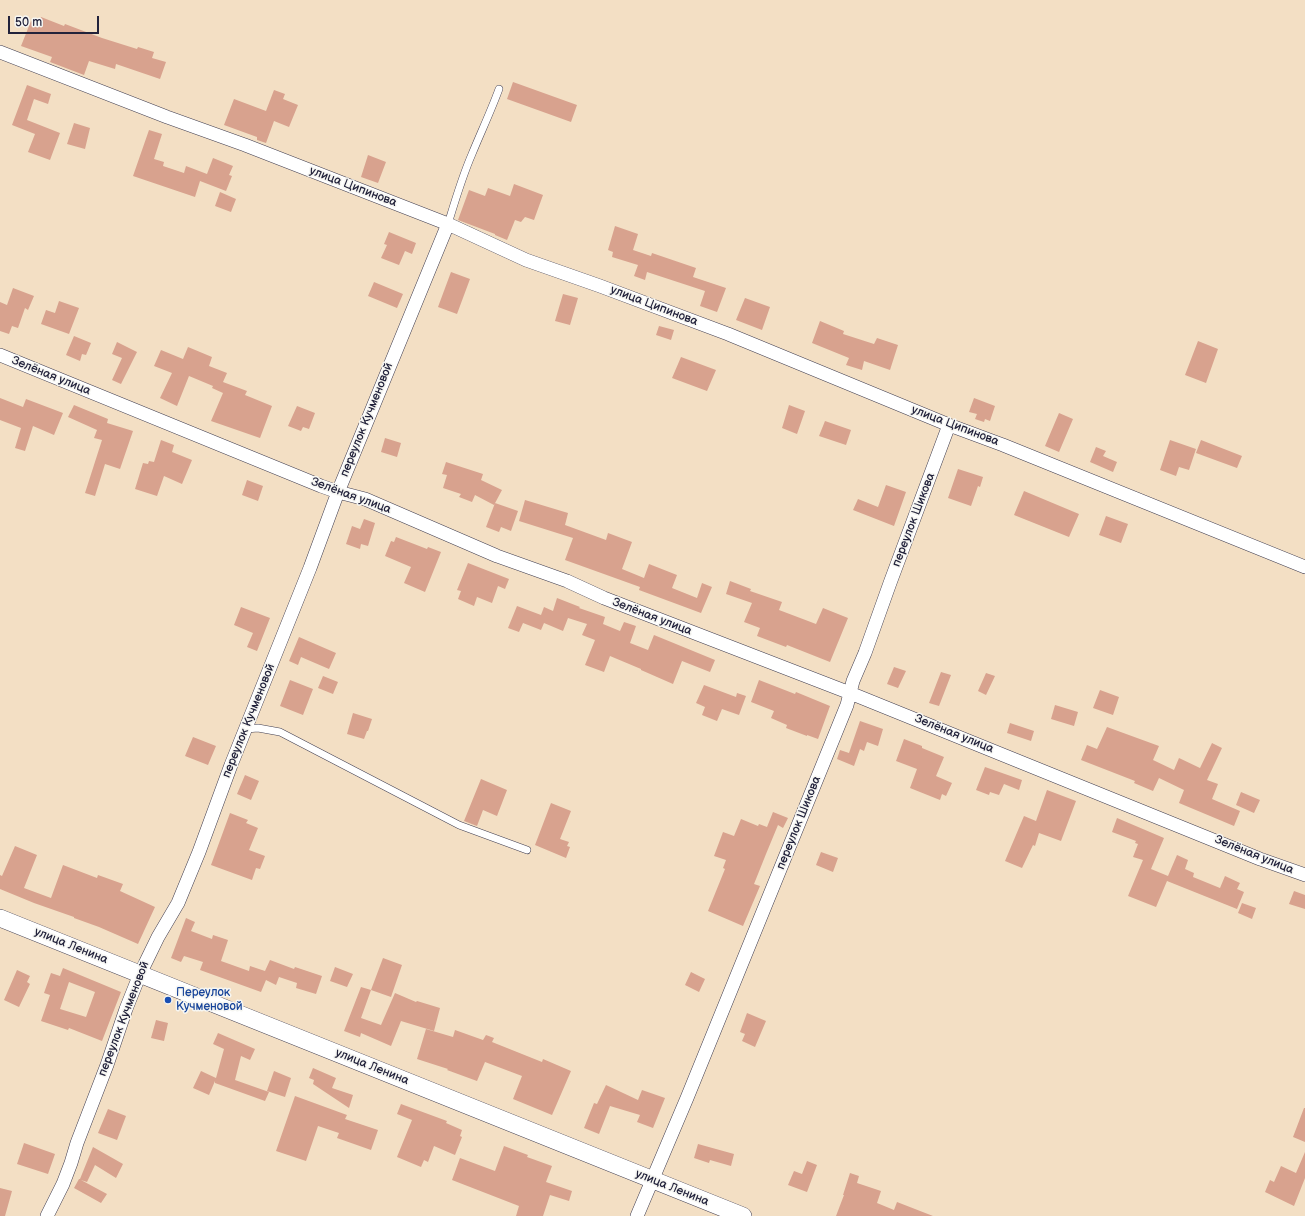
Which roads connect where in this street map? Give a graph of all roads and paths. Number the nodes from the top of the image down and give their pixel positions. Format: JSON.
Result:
{"nodes":[{"id":1,"x":0,"y":52,"type":"edge"},
{"id":2,"x":499,"y":89,"type":"dead end"},
{"id":3,"x":448,"y":224,"type":"junction"},
{"id":4,"x":0,"y":355,"type":"edge"},
{"id":5,"x":949,"y":425,"type":"junction"},
{"id":6,"x":338,"y":492,"type":"junction"},
{"id":7,"x":1305,"y":567,"type":"edge"},
{"id":8,"x":850,"y":693,"type":"junction"},
{"id":9,"x":246,"y":729,"type":"junction"},
{"id":10,"x":527,"y":850,"type":"dead end"},
{"id":11,"x":1305,"y":875,"type":"edge"},
{"id":12,"x":0,"y":918,"type":"edge"},
{"id":13,"x":140,"y":974,"type":"junction"},
{"id":14,"x":652,"y":1180,"type":"junction"},
{"id":15,"x":47,"y":1216,"type":"edge"},
{"id":16,"x":637,"y":1216,"type":"edge"},
{"id":17,"x":743,"y":1216,"type":"edge"}],
"edges":[{"from":1,"to":3,"type":"street","name":"улица Ципинова"},
{"from":2,"to":3,"type":"lane"},
{"from":3,"to":5,"type":"street","name":"улица Ципинова"},
{"from":3,"to":6,"type":"street","name":"переулок Кучменовой"},
{"from":4,"to":6,"type":"street","name":"Зелёная улица"},
{"from":5,"to":7,"type":"street","name":"улица Ципинова"},
{"from":5,"to":8,"type":"street","name":"переулок Шикова"},
{"from":6,"to":8,"type":"street","name":"Зелёная улица"},
{"from":6,"to":9,"type":"street","name":"переулок Кучменовой"},
{"from":8,"to":11,"type":"street","name":"Зелёная улица"},
{"from":8,"to":14,"type":"street","name":"переулок Шикова"},
{"from":9,"to":10,"type":"lane"},
{"from":9,"to":13,"type":"street","name":"переулок Кучменовой"},
{"from":12,"to":13,"type":"street","name":"улица Ленина"},
{"from":13,"to":14,"type":"street","name":"улица Ленина"},
{"from":13,"to":15,"type":"street","name":"переулок Кучменовой"},
{"from":14,"to":16,"type":"street","name":"переулок Шикова"},
{"from":14,"to":17,"type":"street","name":"улица Ленина"}]}
